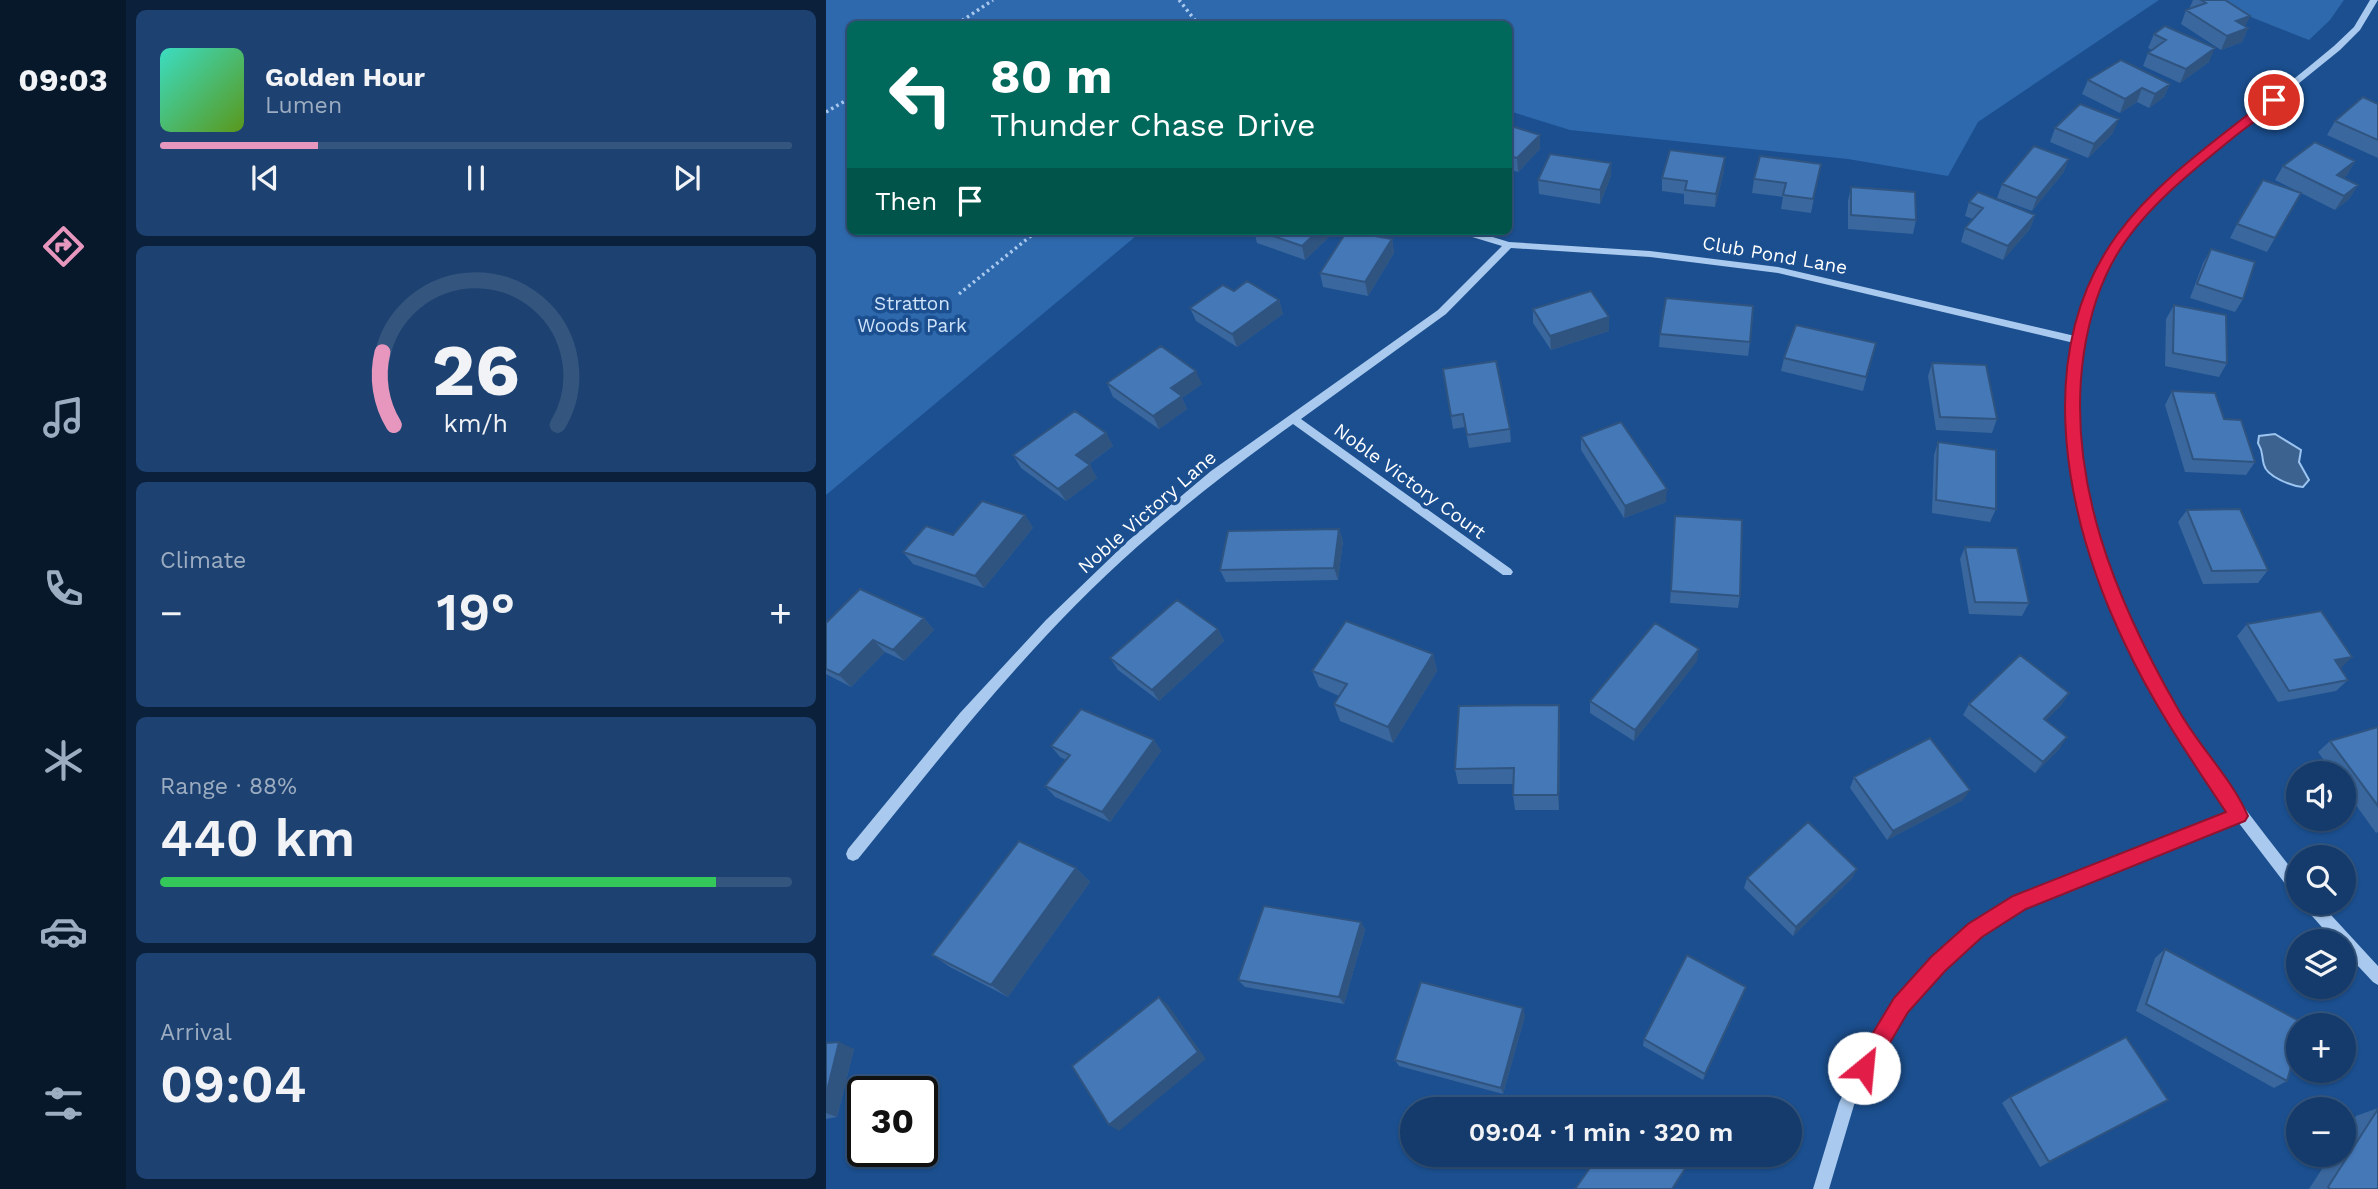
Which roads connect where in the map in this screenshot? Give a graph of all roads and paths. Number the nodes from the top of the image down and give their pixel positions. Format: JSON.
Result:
{"nodes":[{"id":1,"x":993,"y":0,"type":"edge"},
{"id":2,"x":1179,"y":0,"type":"edge"},
{"id":3,"x":2374,"y":0,"type":"edge"},
{"id":4,"x":962,"y":21,"type":"edge"},
{"id":5,"x":1196,"y":21,"type":"edge"},
{"id":6,"x":847,"y":100,"type":"edge"},
{"id":7,"x":826,"y":112,"type":"edge"},
{"id":8,"x":1032,"y":235,"type":"edge"},
{"id":9,"x":1475,"y":235,"type":"edge"},
{"id":10,"x":1509,"y":245,"type":"junction"},
{"id":11,"x":959,"y":294,"type":"dead end"},
{"id":12,"x":2078,"y":340,"type":"junction"},
{"id":13,"x":1292,"y":418,"type":"junction"},
{"id":14,"x":1507,"y":572,"type":"dead end"},
{"id":15,"x":2239,"y":816,"type":"junction"},
{"id":16,"x":853,"y":854,"type":"dead end"},
{"id":17,"x":2286,"y":874,"type":"edge"},
{"id":18,"x":2321,"y":915,"type":"edge"},
{"id":19,"x":2378,"y":977,"type":"edge"},
{"id":20,"x":1821,"y":1189,"type":"edge"}],
"edges":[{"from":1,"to":4,"type":"path"},
{"from":2,"to":5,"type":"path"},
{"from":3,"to":12,"type":"street"},
{"from":6,"to":7,"type":"path"},
{"from":8,"to":11,"type":"path"},
{"from":9,"to":10,"type":"street","name":"Club Pond Lane"},
{"from":10,"to":12,"type":"street","name":"Club Pond Lane"},
{"from":10,"to":13,"type":"street","name":"Noble Victory Lane"},
{"from":12,"to":15,"type":"street"},
{"from":13,"to":14,"type":"street","name":"Noble Victory Court"},
{"from":13,"to":16,"type":"street","name":"Noble Victory Lane"},
{"from":15,"to":17,"type":"street"},
{"from":15,"to":20,"type":"street"},
{"from":18,"to":19,"type":"street"}]}
